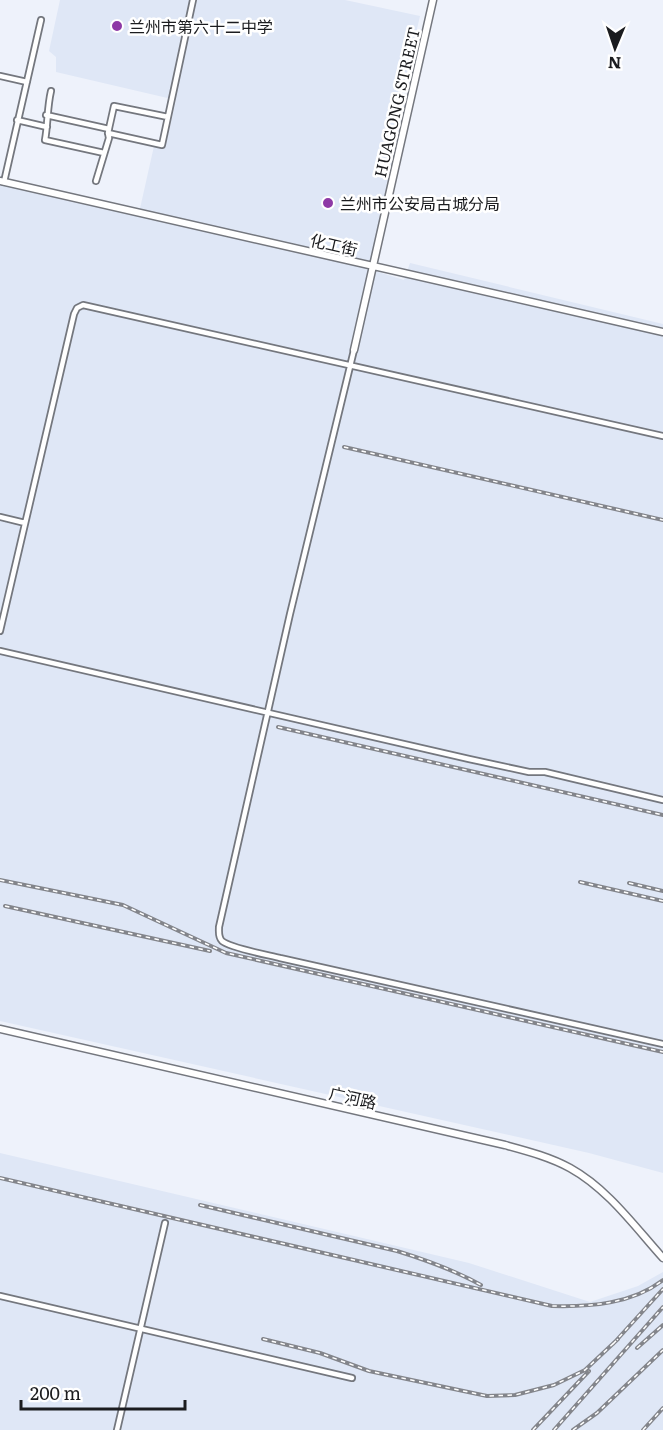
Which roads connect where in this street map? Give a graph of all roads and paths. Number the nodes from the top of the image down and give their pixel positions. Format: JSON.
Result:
{"nodes":[{"id":1,"x":193,"y":0,"type":"edge"},
{"id":2,"x":433,"y":0,"type":"edge"},
{"id":3,"x":41,"y":20,"type":"dead end"},
{"id":4,"x":0,"y":76,"type":"edge"},
{"id":5,"x":27,"y":82,"type":"junction"},
{"id":6,"x":51,"y":92,"type":"dead end"},
{"id":7,"x":46,"y":115,"type":"junction"},
{"id":8,"x":168,"y":117,"type":"junction"},
{"id":9,"x":17,"y":120,"type":"junction"},
{"id":10,"x":47,"y":126,"type":"junction"},
{"id":11,"x":108,"y":131,"type":"junction"},
{"id":12,"x":104,"y":153,"type":"junction"},
{"id":13,"x":96,"y":181,"type":"dead end"},
{"id":14,"x":2,"y":182,"type":"edge"},
{"id":15,"x":373,"y":267,"type":"junction"},
{"id":16,"x":663,"y":332,"type":"edge"},
{"id":17,"x":354,"y":350,"type":"joint"},
{"id":18,"x":350,"y":365,"type":"junction"},
{"id":19,"x":663,"y":436,"type":"edge"},
{"id":20,"x":0,"y":517,"type":"edge"},
{"id":21,"x":25,"y":523,"type":"junction"},
{"id":22,"x":0,"y":632,"type":"edge"},
{"id":23,"x":0,"y":651,"type":"edge"},
{"id":24,"x":267,"y":712,"type":"junction"},
{"id":25,"x":663,"y":800,"type":"edge"},
{"id":26,"x":0,"y":1029,"type":"edge"},
{"id":27,"x":663,"y":1044,"type":"edge"},
{"id":28,"x":165,"y":1223,"type":"dead end"},
{"id":29,"x":663,"y":1258,"type":"edge"},
{"id":30,"x":0,"y":1296,"type":"edge"},
{"id":31,"x":141,"y":1329,"type":"junction"},
{"id":32,"x":351,"y":1378,"type":"dead end"},
{"id":33,"x":117,"y":1430,"type":"edge"}],
"edges":[{"from":1,"to":8,"type":"street"},
{"from":2,"to":15,"type":"street","name":"HUAGONG STREET"},
{"from":3,"to":5,"type":"street"},
{"from":4,"to":5,"type":"street"},
{"from":5,"to":9,"type":"street"},
{"from":6,"to":7,"type":"street"},
{"from":7,"to":10,"type":"street"},
{"from":7,"to":11,"type":"street"},
{"from":8,"to":11,"type":"street"},
{"from":8,"to":11,"type":"street"},
{"from":9,"to":10,"type":"street"},
{"from":9,"to":14,"type":"street"},
{"from":10,"to":12,"type":"street"},
{"from":11,"to":12,"type":"street"},
{"from":12,"to":13,"type":"street"},
{"from":14,"to":15,"type":"street","name":"化工街"},
{"from":15,"to":16,"type":"street","name":"化工街"},
{"from":15,"to":17,"type":"street","name":"HUAGONG STREET"},
{"from":17,"to":18,"type":"street"},
{"from":18,"to":19,"type":"street"},
{"from":18,"to":21,"type":"street"},
{"from":18,"to":24,"type":"street"},
{"from":20,"to":21,"type":"street"},
{"from":21,"to":22,"type":"street"},
{"from":23,"to":24,"type":"street"},
{"from":24,"to":25,"type":"street"},
{"from":24,"to":27,"type":"street"},
{"from":26,"to":29,"type":"street","name":"广河路"},
{"from":28,"to":31,"type":"street"},
{"from":30,"to":31,"type":"street"},
{"from":31,"to":32,"type":"street"},
{"from":31,"to":33,"type":"street"}]}
